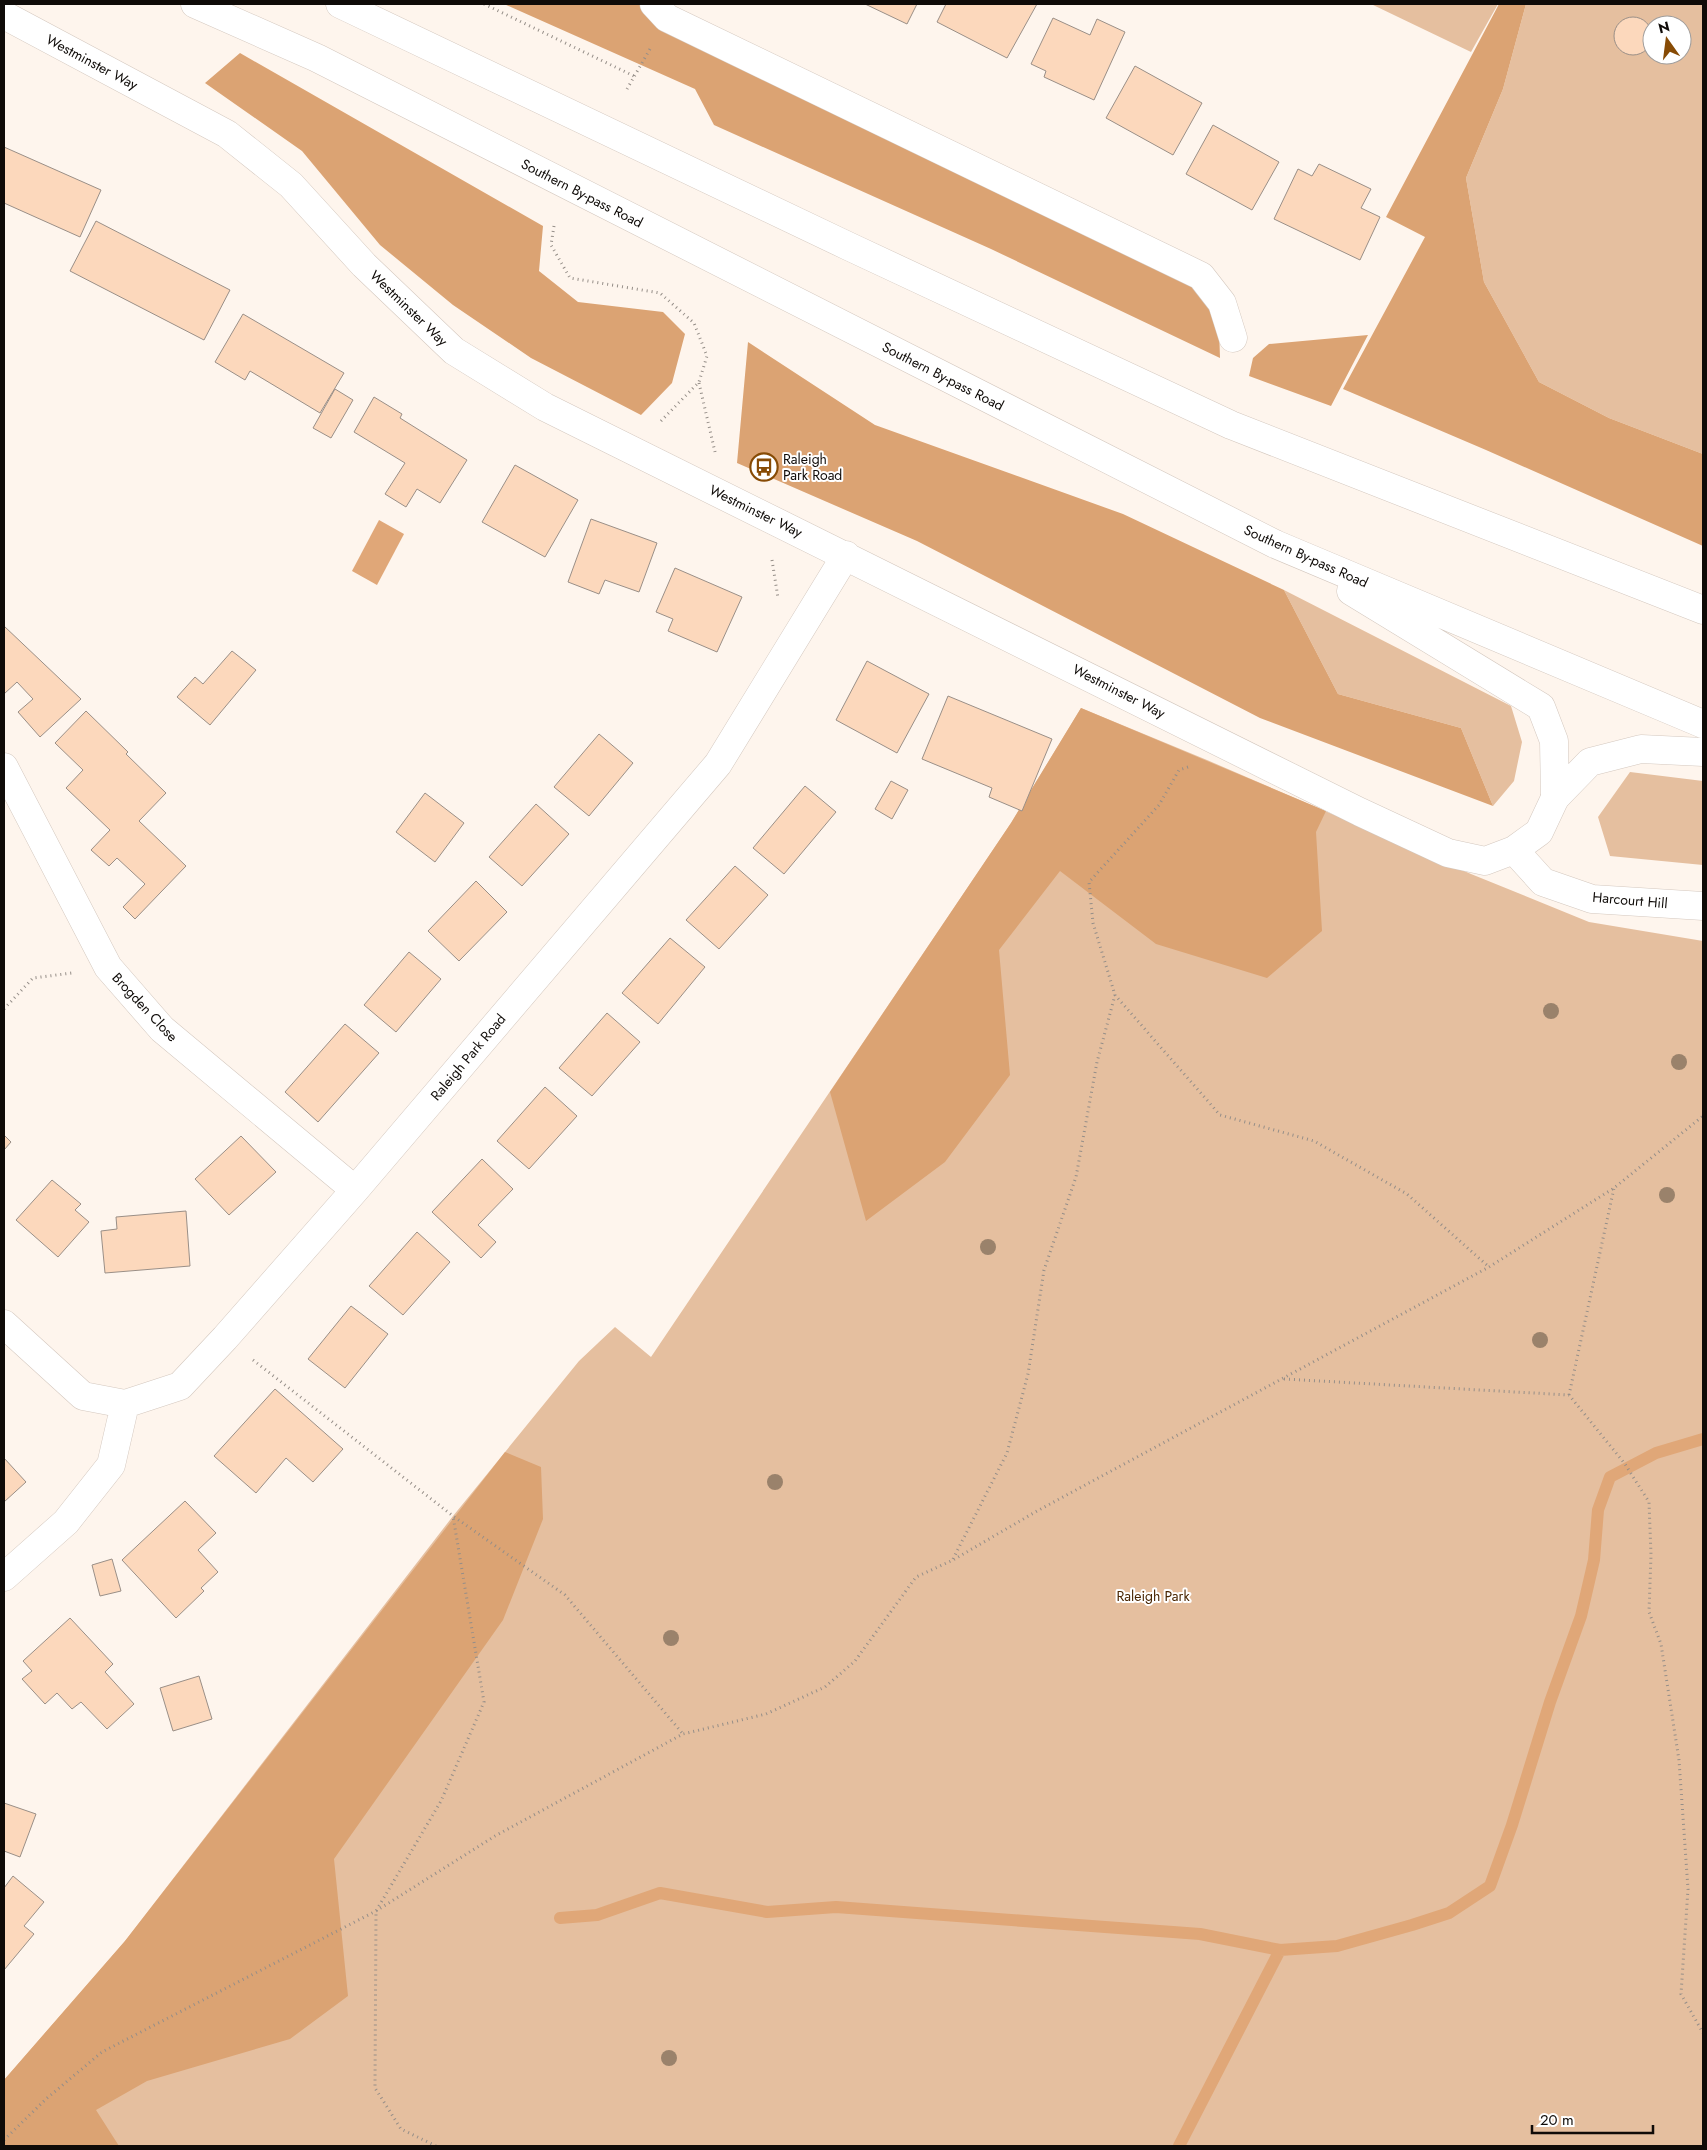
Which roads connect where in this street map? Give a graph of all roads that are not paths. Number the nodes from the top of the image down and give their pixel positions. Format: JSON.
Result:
{"nodes":[{"id":1,"x":195,"y":4,"type":"edge"},
{"id":2,"x":654,"y":4,"type":"edge"},
{"id":3,"x":347,"y":5,"type":"edge"},
{"id":4,"x":4,"y":16,"type":"edge"},
{"id":5,"x":1233,"y":338,"type":"dead end"},
{"id":6,"x":1274,"y":544,"type":"junction"},
{"id":7,"x":846,"y":555,"type":"junction"},
{"id":8,"x":1703,"y":610,"type":"edge"},
{"id":9,"x":1703,"y":724,"type":"edge"},
{"id":10,"x":1703,"y":752,"type":"edge"},
{"id":11,"x":4,"y":767,"type":"edge"},
{"id":12,"x":1556,"y":798,"type":"junction"},
{"id":13,"x":1514,"y":850,"type":"junction"},
{"id":14,"x":1703,"y":906,"type":"edge"},
{"id":15,"x":355,"y":1190,"type":"junction"},
{"id":16,"x":4,"y":1324,"type":"edge"},
{"id":17,"x":125,"y":1404,"type":"junction"},
{"id":18,"x":4,"y":1576,"type":"edge"}],
"edges":[{"from":1,"to":6,"type":"main road","name":"Southern By-pass Road"},
{"from":2,"to":5,"type":"main road"},
{"from":3,"to":8,"type":"main road"},
{"from":4,"to":7,"type":"main road","name":"Westminster Way"},
{"from":6,"to":9,"type":"main road","name":"Southern By-pass Road"},
{"from":6,"to":12,"type":"main road"},
{"from":7,"to":13,"type":"main road","name":"Westminster Way"},
{"from":7,"to":15,"type":"main road","name":"Raleigh Park Road"},
{"from":10,"to":12,"type":"main road"},
{"from":11,"to":15,"type":"main road","name":"Brogden Close"},
{"from":12,"to":13,"type":"main road","name":"Westminster Way"},
{"from":13,"to":14,"type":"main road","name":"Harcourt Hill"},
{"from":15,"to":17,"type":"main road","name":"Raleigh Park Road"},
{"from":16,"to":17,"type":"main road"},
{"from":17,"to":18,"type":"main road"}]}
